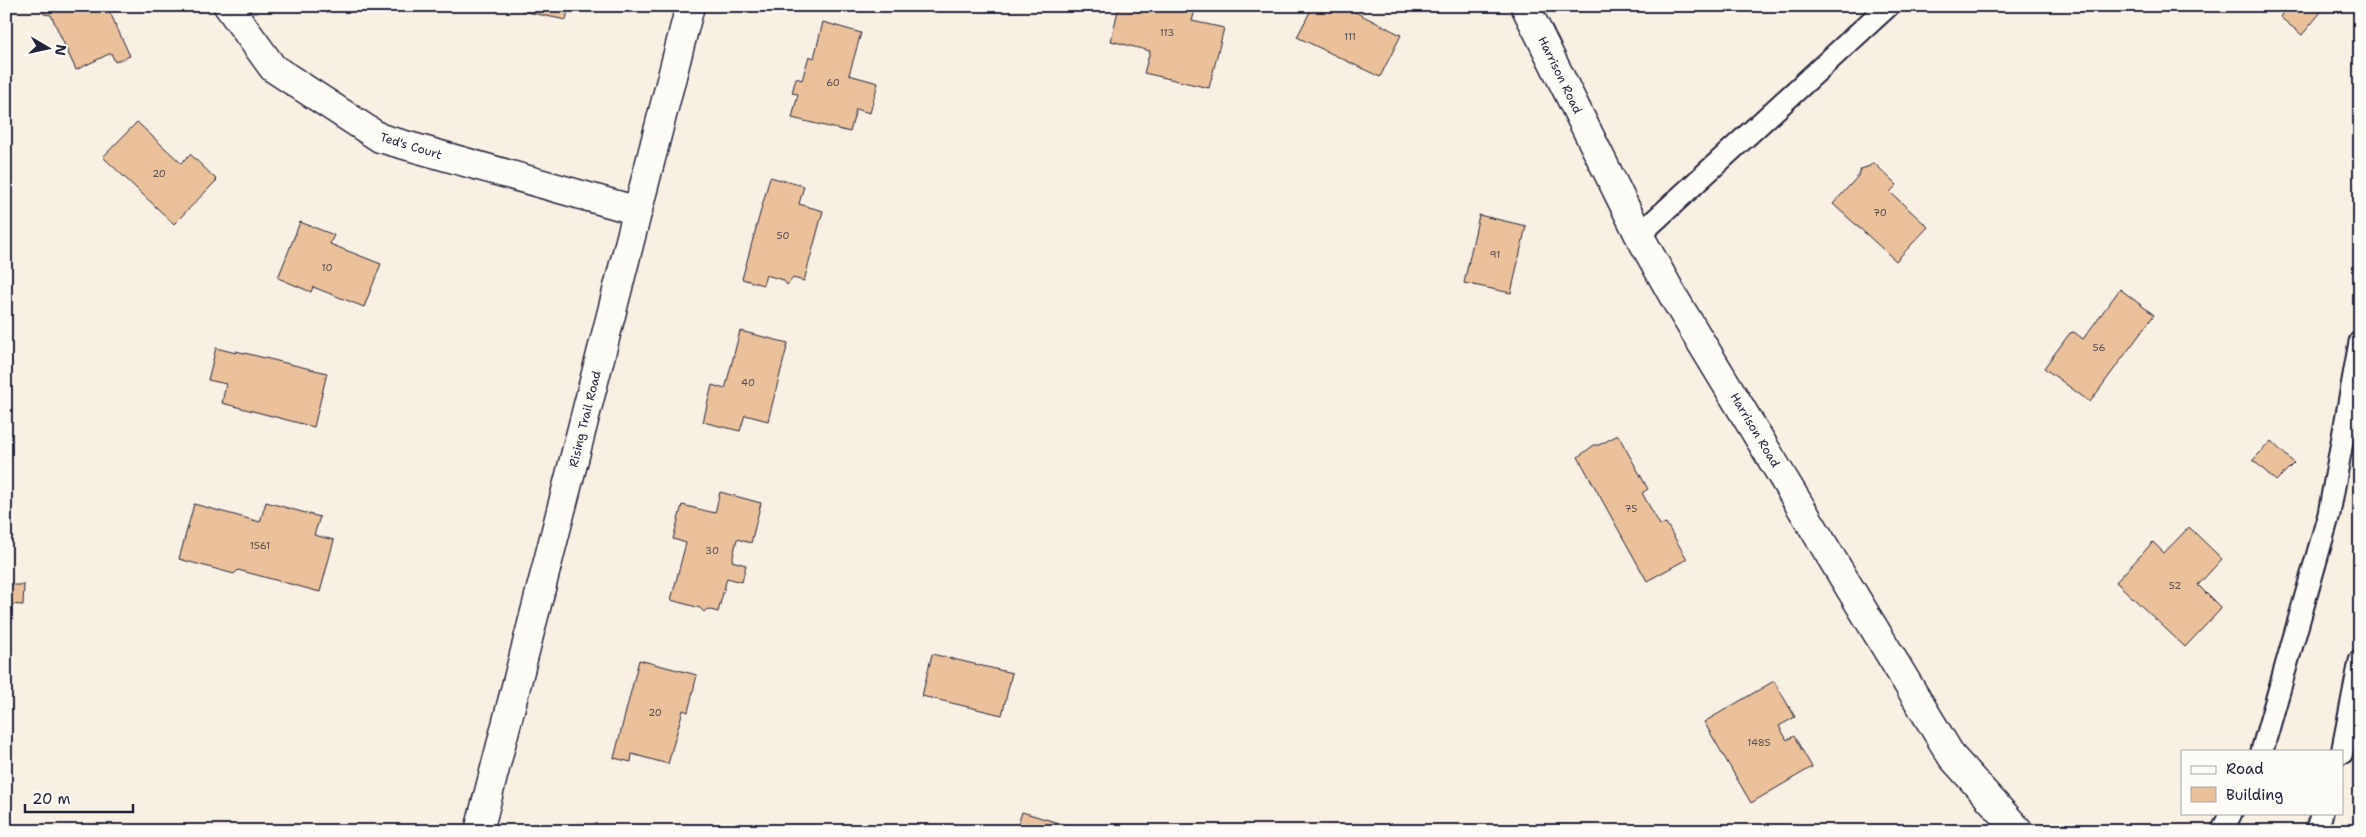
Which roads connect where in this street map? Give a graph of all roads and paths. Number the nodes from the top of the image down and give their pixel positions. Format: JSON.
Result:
{"nodes":[{"id":1,"x":228,"y":6,"type":"edge"},
{"id":2,"x":690,"y":6,"type":"edge"},
{"id":3,"x":1525,"y":6,"type":"edge"},
{"id":4,"x":1888,"y":6,"type":"edge"},
{"id":5,"x":638,"y":211,"type":"junction"},
{"id":6,"x":1639,"y":235,"type":"junction"},
{"id":7,"x":2360,"y":342,"type":"edge"},
{"id":8,"x":2360,"y":661,"type":"edge"},
{"id":9,"x":2262,"y":750,"type":"edge"},
{"id":10,"x":2343,"y":750,"type":"edge"},
{"id":11,"x":2230,"y":814,"type":"edge"},
{"id":12,"x":2322,"y":814,"type":"edge"},
{"id":13,"x":479,"y":831,"type":"edge"},
{"id":14,"x":2019,"y":831,"type":"edge"},
{"id":15,"x":2222,"y":831,"type":"edge"},
{"id":16,"x":2316,"y":831,"type":"edge"}],
"edges":[{"from":1,"to":5,"type":"street","name":"Ted's Court"},
{"from":2,"to":5,"type":"street","name":"Rising Trail Road"},
{"from":3,"to":6,"type":"street","name":"Harrison Road"},
{"from":4,"to":6,"type":"lane"},
{"from":5,"to":13,"type":"street","name":"Rising Trail Road"},
{"from":6,"to":14,"type":"street","name":"Harrison Road"},
{"from":7,"to":9,"type":"lane"},
{"from":8,"to":10,"type":"lane"},
{"from":11,"to":15,"type":"lane"},
{"from":12,"to":16,"type":"lane"}]}
